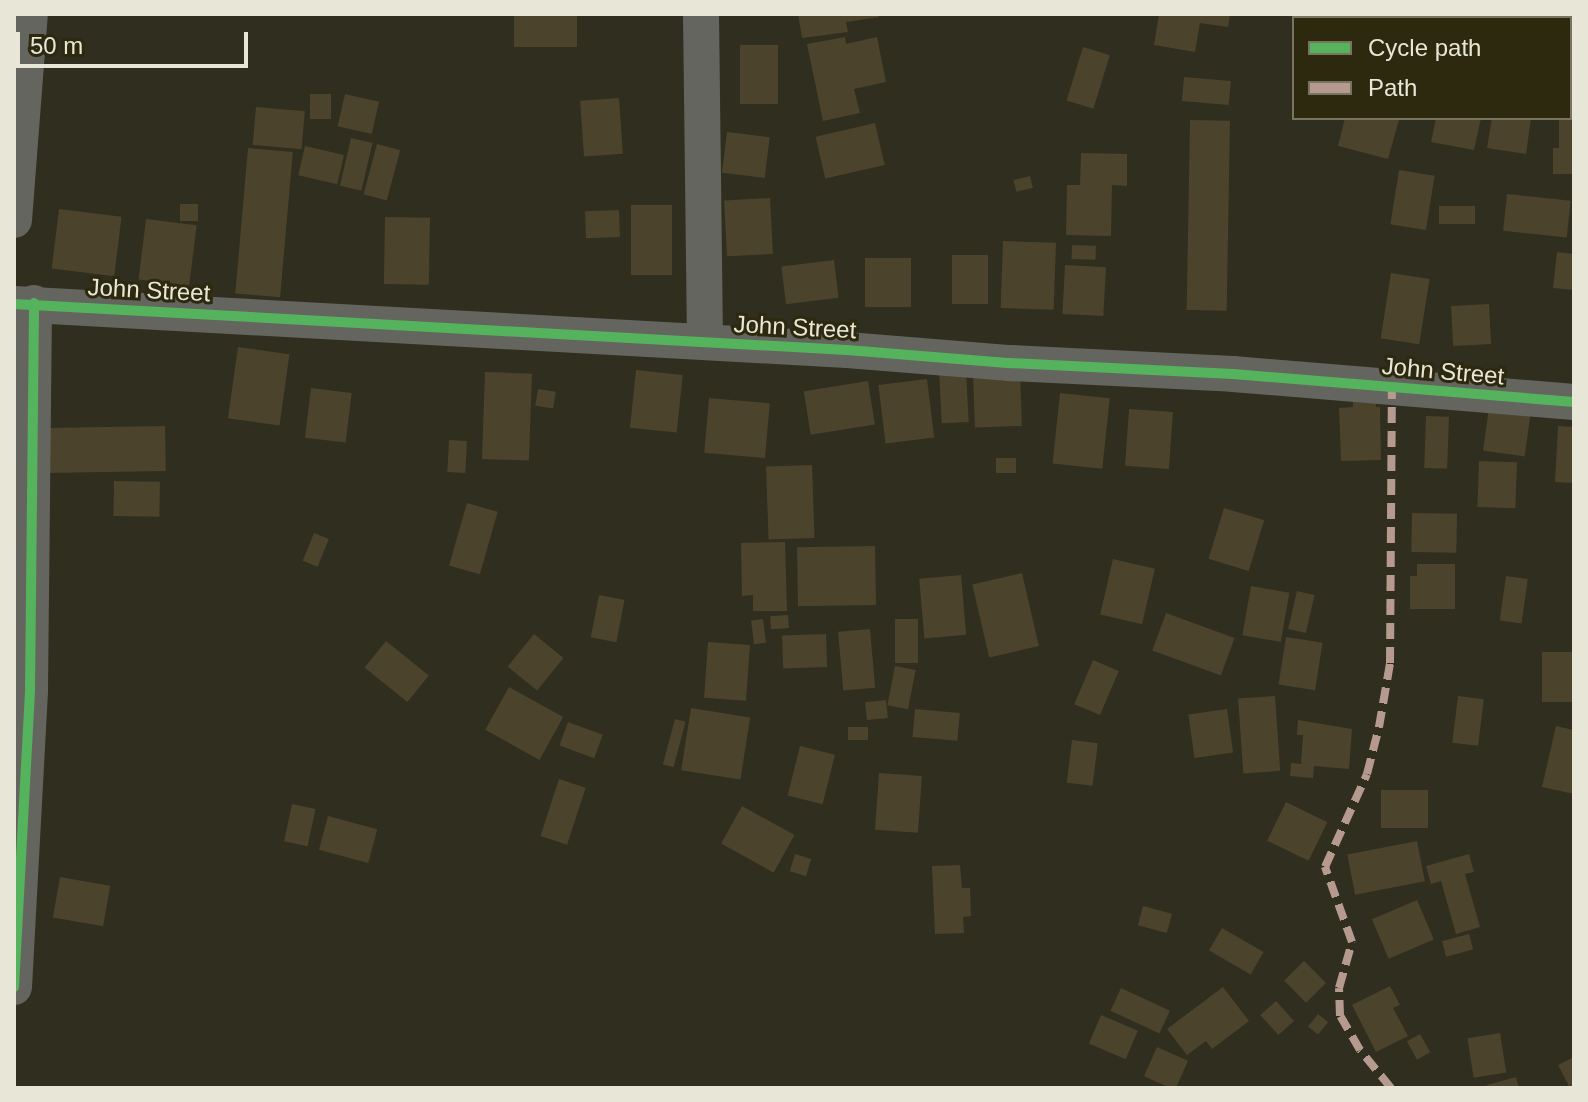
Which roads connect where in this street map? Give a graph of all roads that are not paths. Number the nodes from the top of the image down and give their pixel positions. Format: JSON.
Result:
{"nodes":[{"id":1,"x":30,"y":14,"type":"edge"},
{"id":2,"x":701,"y":14,"type":"edge"},
{"id":3,"x":14,"y":220,"type":"edge"},
{"id":4,"x":24,"y":304,"type":"edge"},
{"id":5,"x":705,"y":342,"type":"junction"},
{"id":6,"x":1574,"y":402,"type":"edge"},
{"id":7,"x":14,"y":987,"type":"edge"}],
"edges":[{"from":1,"to":3,"type":"street"},
{"from":2,"to":5,"type":"street"},
{"from":4,"to":5,"type":"street","name":"John Street"},
{"from":4,"to":7,"type":"street"},
{"from":5,"to":6,"type":"street","name":"John Street"}]}
